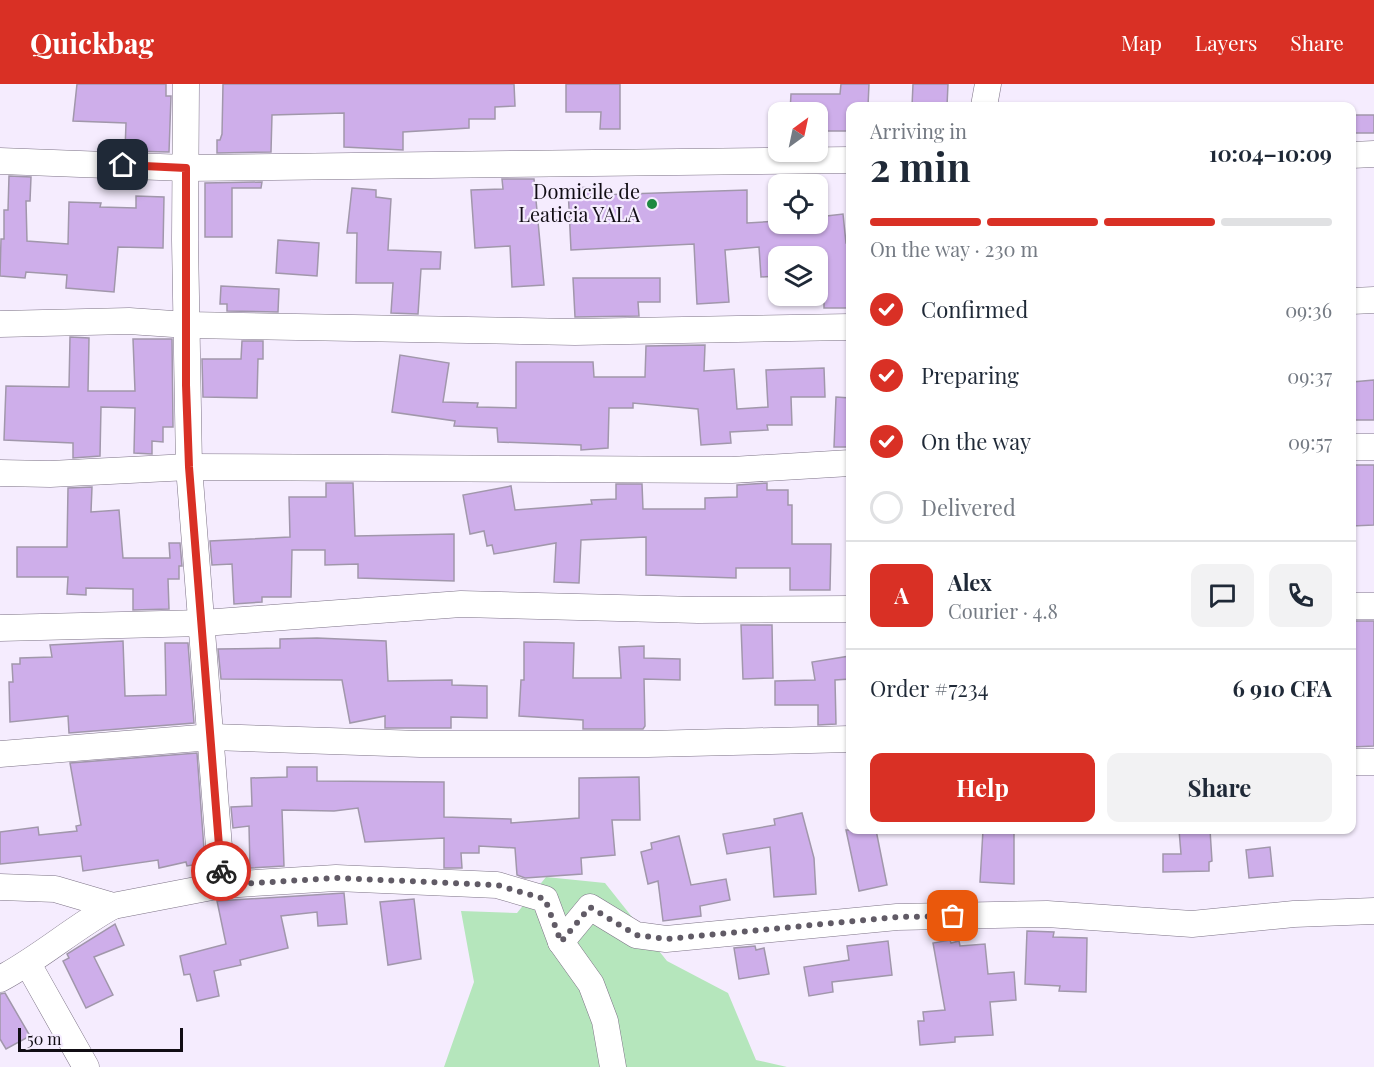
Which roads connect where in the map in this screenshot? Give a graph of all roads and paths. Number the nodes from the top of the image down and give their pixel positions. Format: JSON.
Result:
{"nodes":[{"id":1,"x":186,"y":84,"type":"edge"},
{"id":2,"x":988,"y":84,"type":"edge"},
{"id":3,"x":985,"y":102,"type":"edge"},
{"id":4,"x":1374,"y":154,"type":"edge"},
{"id":5,"x":1356,"y":155,"type":"edge"},
{"id":6,"x":846,"y":160,"type":"edge"},
{"id":7,"x":0,"y":161,"type":"edge"},
{"id":8,"x":186,"y":168,"type":"junction"},
{"id":9,"x":1374,"y":300,"type":"edge"},
{"id":10,"x":1356,"y":301,"type":"edge"},
{"id":11,"x":0,"y":324,"type":"edge"},
{"id":12,"x":188,"y":325,"type":"junction"},
{"id":13,"x":846,"y":327,"type":"edge"},
{"id":14,"x":1356,"y":447,"type":"edge"},
{"id":15,"x":1374,"y":447,"type":"edge"},
{"id":16,"x":846,"y":463,"type":"edge"},
{"id":17,"x":189,"y":467,"type":"junction"},
{"id":18,"x":0,"y":473,"type":"edge"},
{"id":19,"x":1356,"y":606,"type":"edge"},
{"id":20,"x":1374,"y":606,"type":"edge"},
{"id":21,"x":846,"y":609,"type":"edge"},
{"id":22,"x":203,"y":623,"type":"junction"},
{"id":23,"x":0,"y":628,"type":"edge"},
{"id":24,"x":212,"y":737,"type":"junction"},
{"id":25,"x":846,"y":739,"type":"edge"},
{"id":26,"x":0,"y":754,"type":"edge"},
{"id":27,"x":1356,"y":762,"type":"edge"},
{"id":28,"x":1374,"y":762,"type":"edge"},
{"id":29,"x":222,"y":885,"type":"junction"},
{"id":30,"x":0,"y":887,"type":"edge"},
{"id":31,"x":113,"y":906,"type":"junction"},
{"id":32,"x":1374,"y":911,"type":"edge"},
{"id":33,"x":561,"y":942,"type":"junction"},
{"id":34,"x":28,"y":964,"type":"junction"},
{"id":35,"x":0,"y":979,"type":"edge"},
{"id":36,"x":86,"y":1067,"type":"edge"},
{"id":37,"x":613,"y":1067,"type":"edge"}],
"edges":[{"from":1,"to":8,"type":"street"},
{"from":2,"to":3,"type":"street"},
{"from":4,"to":5,"type":"street"},
{"from":6,"to":8,"type":"street"},
{"from":7,"to":8,"type":"street"},
{"from":8,"to":12,"type":"street"},
{"from":9,"to":10,"type":"street"},
{"from":11,"to":12,"type":"street"},
{"from":12,"to":13,"type":"street"},
{"from":12,"to":17,"type":"street"},
{"from":14,"to":15,"type":"street"},
{"from":16,"to":17,"type":"street"},
{"from":17,"to":18,"type":"street"},
{"from":17,"to":22,"type":"street"},
{"from":19,"to":20,"type":"street"},
{"from":21,"to":22,"type":"street"},
{"from":22,"to":23,"type":"street"},
{"from":22,"to":24,"type":"street"},
{"from":24,"to":25,"type":"street"},
{"from":24,"to":26,"type":"street"},
{"from":24,"to":29,"type":"street"},
{"from":27,"to":28,"type":"street"},
{"from":29,"to":31,"type":"street"},
{"from":29,"to":33,"type":"street"},
{"from":30,"to":31,"type":"street"},
{"from":31,"to":34,"type":"street"},
{"from":32,"to":33,"type":"street"},
{"from":33,"to":37,"type":"street"},
{"from":34,"to":35,"type":"street"},
{"from":34,"to":36,"type":"street"}]}
